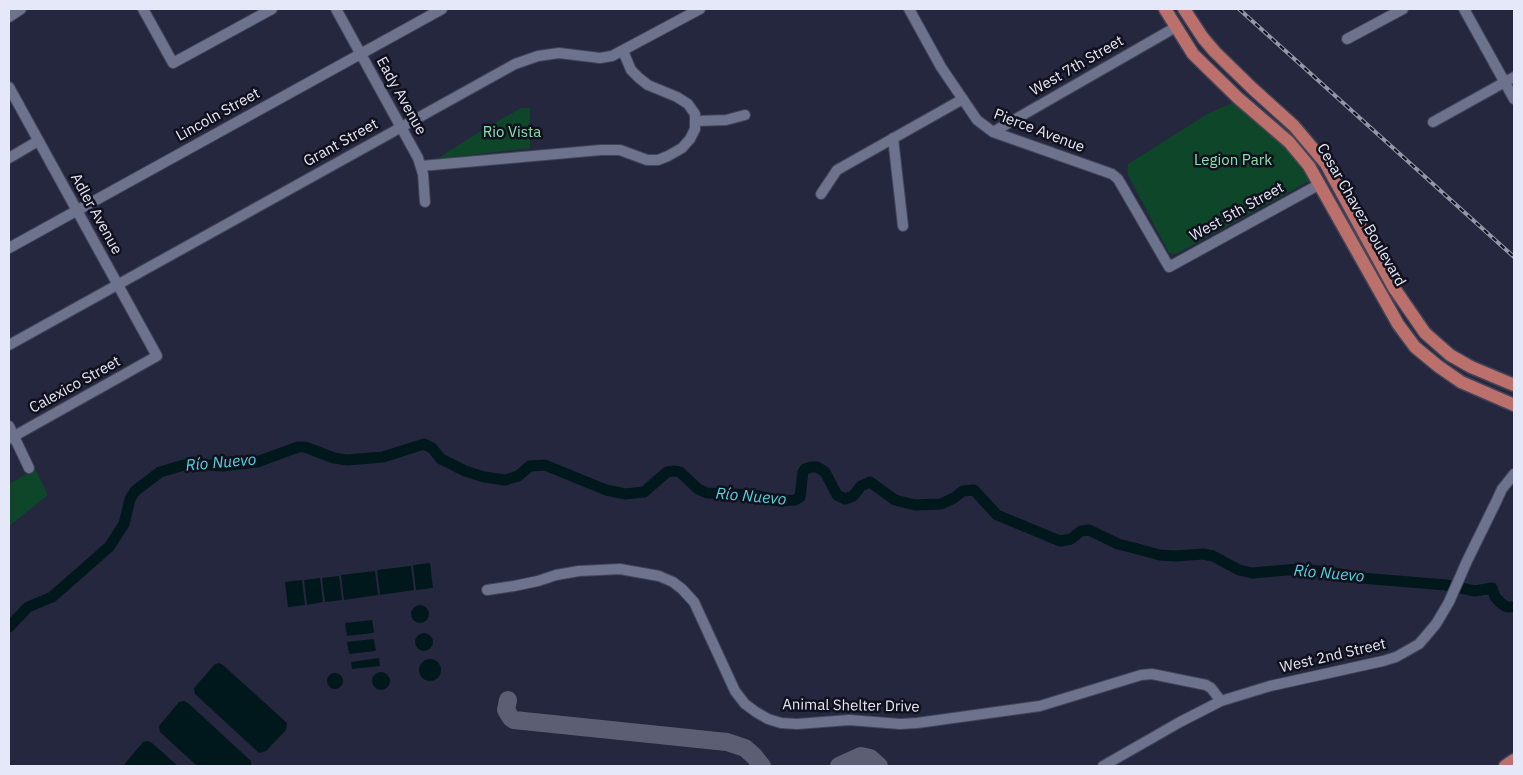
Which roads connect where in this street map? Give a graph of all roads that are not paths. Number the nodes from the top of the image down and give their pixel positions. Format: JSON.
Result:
{"nodes":[{"id":1,"x":22,"y":9,"type":"edge"},
{"id":2,"x":143,"y":9,"type":"edge"},
{"id":3,"x":272,"y":9,"type":"edge"},
{"id":4,"x":336,"y":9,"type":"edge"},
{"id":5,"x":442,"y":9,"type":"edge"},
{"id":6,"x":700,"y":9,"type":"edge"},
{"id":7,"x":909,"y":9,"type":"edge"},
{"id":8,"x":1165,"y":9,"type":"edge"},
{"id":9,"x":1173,"y":9,"type":"edge"},
{"id":10,"x":1184,"y":9,"type":"edge"},
{"id":11,"x":1403,"y":9,"type":"edge"},
{"id":12,"x":1464,"y":9,"type":"edge"},
{"id":13,"x":9,"y":16,"type":"edge"},
{"id":14,"x":1176,"y":27,"type":"junction"},
{"id":15,"x":1347,"y":39,"type":"dead end"},
{"id":16,"x":623,"y":51,"type":"junction"},
{"id":17,"x":361,"y":53,"type":"junction"},
{"id":18,"x":1510,"y":80,"type":"edge"},
{"id":19,"x":9,"y":87,"type":"edge"},
{"id":20,"x":963,"y":99,"type":"junction"},
{"id":21,"x":1514,"y":99,"type":"edge"},
{"id":22,"x":745,"y":115,"type":"dead end"},
{"id":23,"x":696,"y":121,"type":"junction"},
{"id":24,"x":1433,"y":122,"type":"dead end"},
{"id":25,"x":402,"y":127,"type":"junction"},
{"id":26,"x":993,"y":132,"type":"junction"},
{"id":27,"x":893,"y":138,"type":"junction"},
{"id":28,"x":38,"y":141,"type":"junction"},
{"id":29,"x":9,"y":158,"type":"edge"},
{"id":30,"x":421,"y":166,"type":"junction"},
{"id":31,"x":1320,"y":184,"type":"junction"},
{"id":32,"x":821,"y":194,"type":"dead end"},
{"id":33,"x":425,"y":202,"type":"dead end"},
{"id":34,"x":77,"y":210,"type":"junction"},
{"id":35,"x":903,"y":226,"type":"dead end"},
{"id":36,"x":9,"y":248,"type":"edge"},
{"id":37,"x":1169,"y":267,"type":"joint"},
{"id":38,"x":117,"y":284,"type":"junction"},
{"id":39,"x":9,"y":345,"type":"edge"},
{"id":40,"x":157,"y":356,"type":"joint"},
{"id":41,"x":1514,"y":385,"type":"edge"},
{"id":42,"x":1514,"y":396,"type":"edge"},
{"id":43,"x":1514,"y":405,"type":"edge"},
{"id":44,"x":9,"y":426,"type":"edge"},
{"id":45,"x":12,"y":438,"type":"edge"},
{"id":46,"x":29,"y":468,"type":"dead end"},
{"id":47,"x":1514,"y":474,"type":"edge"},
{"id":48,"x":486,"y":590,"type":"dead end"},
{"id":49,"x":1221,"y":701,"type":"junction"},
{"id":50,"x":1514,"y":760,"type":"edge"},
{"id":51,"x":1103,"y":766,"type":"edge"},
{"id":52,"x":1505,"y":766,"type":"edge"}],
"edges":[{"from":1,"to":13,"type":"street"},
{"from":2,"to":3,"type":"street"},
{"from":4,"to":17,"type":"street","name":"Eady Avenue"},
{"from":5,"to":17,"type":"street","name":"Lincoln Street"},
{"from":6,"to":16,"type":"street","name":"Grant Street"},
{"from":7,"to":20,"type":"street","name":"Pierce Avenue"},
{"from":8,"to":14,"type":"main road"},
{"from":9,"to":42,"type":"main road","name":"Cesar Chavez Boulevard"},
{"from":10,"to":41,"type":"main road","name":"Cesar Chavez Boulevard"},
{"from":11,"to":15,"type":"street"},
{"from":12,"to":18,"type":"street"},
{"from":14,"to":26,"type":"street","name":"West 7th Street"},
{"from":14,"to":31,"type":"main road"},
{"from":16,"to":23,"type":"street"},
{"from":16,"to":25,"type":"street","name":"Grant Street"},
{"from":17,"to":25,"type":"street","name":"Eady Avenue"},
{"from":17,"to":34,"type":"street","name":"Lincoln Street"},
{"from":18,"to":21,"type":"street"},
{"from":18,"to":24,"type":"street"},
{"from":19,"to":28,"type":"street","name":"Adler Avenue"},
{"from":20,"to":26,"type":"street","name":"Pierce Avenue"},
{"from":20,"to":27,"type":"street"},
{"from":22,"to":23,"type":"street"},
{"from":23,"to":30,"type":"street"},
{"from":25,"to":30,"type":"street","name":"Eady Avenue"},
{"from":25,"to":38,"type":"street","name":"Grant Street"},
{"from":26,"to":37,"type":"street","name":"Pierce Avenue"},
{"from":27,"to":32,"type":"street"},
{"from":27,"to":35,"type":"street"},
{"from":28,"to":29,"type":"street"},
{"from":28,"to":34,"type":"street","name":"Adler Avenue"},
{"from":30,"to":33,"type":"street","name":"Eady Avenue"},
{"from":31,"to":37,"type":"street","name":"West 5th Street"},
{"from":31,"to":43,"type":"main road"},
{"from":34,"to":36,"type":"street","name":"Lincoln Street"},
{"from":34,"to":38,"type":"street","name":"Adler Avenue"},
{"from":38,"to":39,"type":"street","name":"Grant Street"},
{"from":38,"to":40,"type":"street","name":"Adler Avenue"},
{"from":40,"to":45,"type":"street","name":"Calexico Street"},
{"from":44,"to":45,"type":"street"},
{"from":45,"to":46,"type":"street"},
{"from":47,"to":49,"type":"street","name":"West 2nd Street"},
{"from":48,"to":49,"type":"street","name":"Animal Shelter Drive"},
{"from":49,"to":51,"type":"street","name":"West 2nd Street"},
{"from":50,"to":52,"type":"main road"}]}
